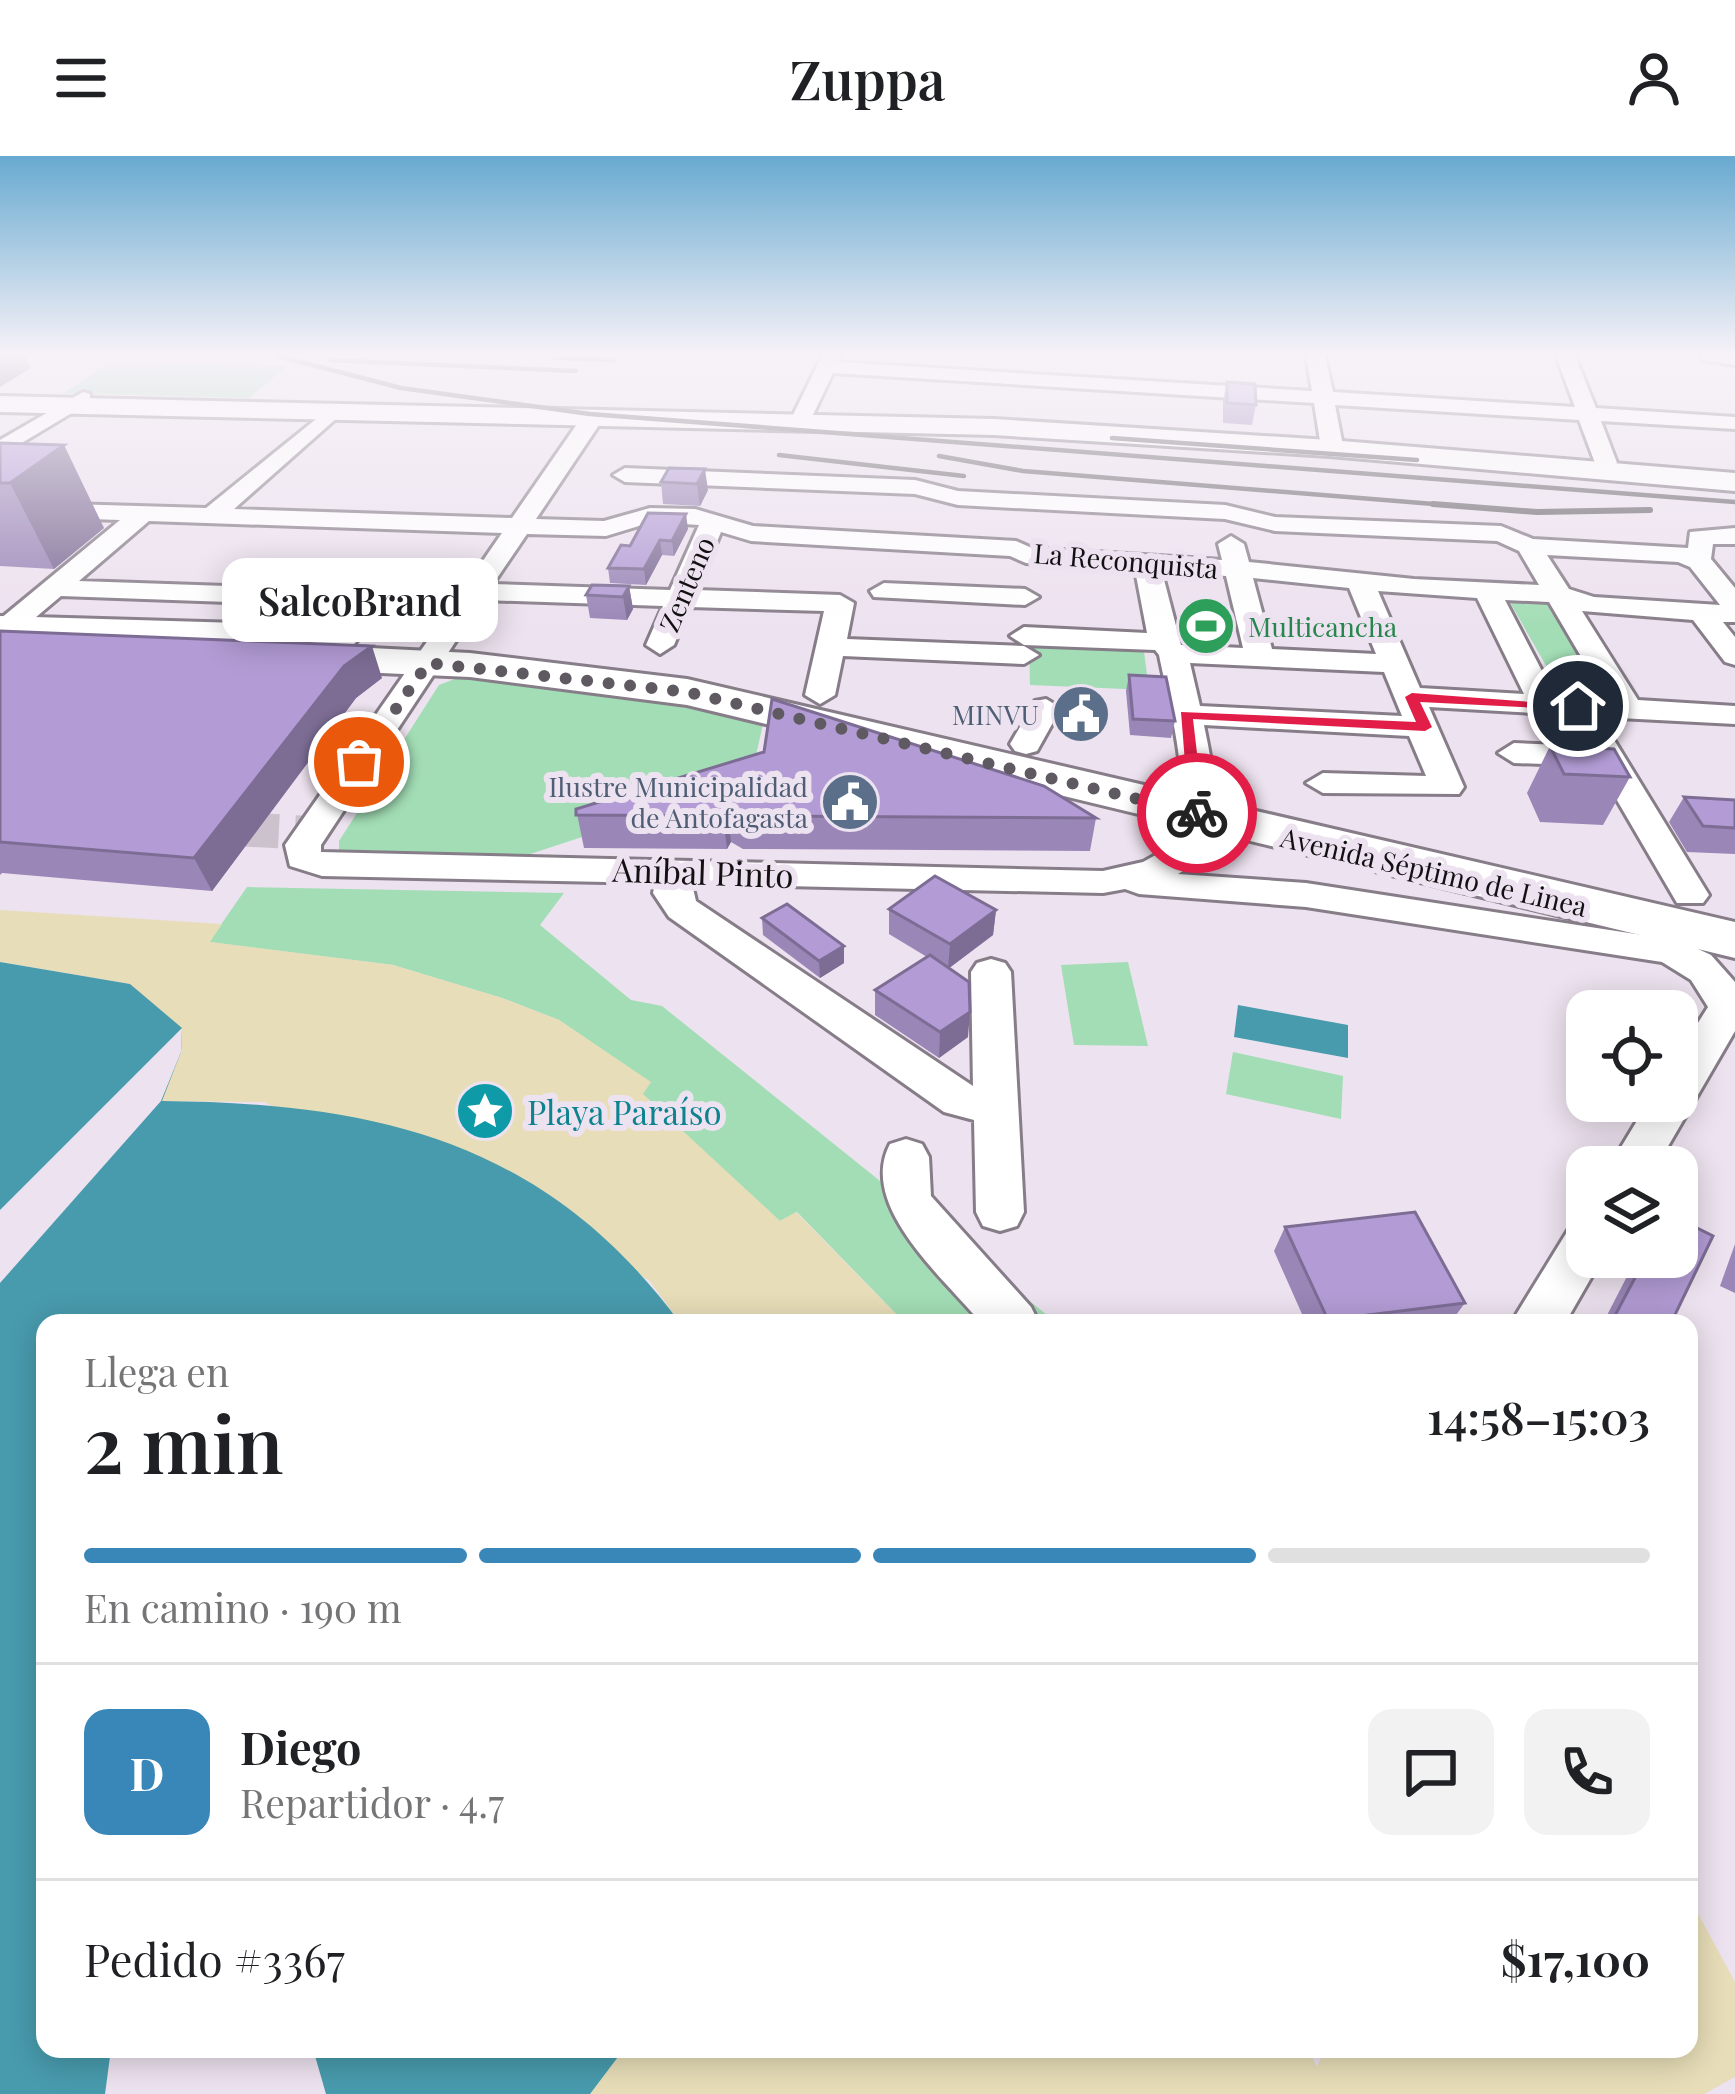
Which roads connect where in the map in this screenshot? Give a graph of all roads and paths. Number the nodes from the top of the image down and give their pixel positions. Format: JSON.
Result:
{"nodes":[{"id":1,"x":292,"y":446,"type":"edge"},
{"id":2,"x":566,"y":446,"type":"edge"},
{"id":3,"x":1316,"y":446,"type":"edge"},
{"id":4,"x":1399,"y":446,"type":"edge"},
{"id":5,"x":1600,"y":446,"type":"edge"},
{"id":6,"x":1606,"y":463,"type":"junction"},
{"id":7,"x":626,"y":476,"type":"dead end"},
{"id":8,"x":1735,"y":478,"type":"edge"},
{"id":9,"x":945,"y":494,"type":"junction"},
{"id":10,"x":1070,"y":503,"type":"junction"},
{"id":11,"x":761,"y":507,"type":"junction"},
{"id":12,"x":0,"y":509,"type":"edge"},
{"id":13,"x":1225,"y":512,"type":"junction"},
{"id":14,"x":142,"y":515,"type":"junction"},
{"id":15,"x":211,"y":517,"type":"junction"},
{"id":16,"x":712,"y":522,"type":"junction"},
{"id":17,"x":625,"y":523,"type":"junction"},
{"id":18,"x":519,"y":527,"type":"junction"},
{"id":19,"x":1387,"y":529,"type":"junction"},
{"id":20,"x":1735,"y":536,"type":"edge"},
{"id":21,"x":938,"y":542,"type":"junction"},
{"id":22,"x":1529,"y":546,"type":"junction"},
{"id":23,"x":1026,"y":554,"type":"junction"},
{"id":24,"x":1069,"y":556,"type":"junction"},
{"id":25,"x":1692,"y":557,"type":"junction"},
{"id":26,"x":1147,"y":562,"type":"junction"},
{"id":27,"x":1236,"y":569,"type":"junction"},
{"id":28,"x":1360,"y":581,"type":"junction"},
{"id":29,"x":1414,"y":587,"type":"junction"},
{"id":30,"x":54,"y":588,"type":"junction"},
{"id":31,"x":884,"y":591,"type":"dead end"},
{"id":32,"x":1487,"y":591,"type":"junction"},
{"id":33,"x":1557,"y":594,"type":"junction"},
{"id":34,"x":472,"y":597,"type":"junction"},
{"id":35,"x":580,"y":597,"type":"junction"},
{"id":36,"x":1025,"y":597,"type":"junction"},
{"id":37,"x":679,"y":601,"type":"junction"},
{"id":38,"x":1735,"y":609,"type":"edge"},
{"id":39,"x":1701,"y":612,"type":"junction"},
{"id":40,"x":2,"y":634,"type":"edge"},
{"id":41,"x":660,"y":645,"type":"dead end"},
{"id":42,"x":830,"y":647,"type":"junction"},
{"id":43,"x":1168,"y":647,"type":"junction"},
{"id":44,"x":435,"y":652,"type":"junction"},
{"id":45,"x":1735,"y":656,"type":"edge"},
{"id":46,"x":1260,"y":657,"type":"junction"},
{"id":47,"x":1397,"y":664,"type":"junction"},
{"id":48,"x":1028,"y":686,"type":"junction"},
{"id":49,"x":820,"y":695,"type":"junction"},
{"id":50,"x":1561,"y":705,"type":"junction"},
{"id":51,"x":1628,"y":709,"type":"junction"},
{"id":52,"x":1418,"y":712,"type":"junction"},
{"id":53,"x":1185,"y":715,"type":"junction"},
{"id":54,"x":1735,"y":715,"type":"edge"},
{"id":55,"x":1514,"y":754,"type":"dead end"},
{"id":56,"x":1608,"y":757,"type":"junction"},
{"id":57,"x":1323,"y":783,"type":"dead end"},
{"id":58,"x":1196,"y":800,"type":"junction"},
{"id":59,"x":1634,"y":801,"type":"junction"},
{"id":60,"x":1675,"y":804,"type":"dead end"},
{"id":61,"x":675,"y":871,"type":"junction"},
{"id":62,"x":1103,"y":882,"type":"junction"},
{"id":63,"x":1690,"y":895,"type":"junction"},
{"id":64,"x":830,"y":902,"type":"dead end"},
{"id":65,"x":1735,"y":905,"type":"edge"},
{"id":66,"x":688,"y":913,"type":"junction"},
{"id":67,"x":1735,"y":940,"type":"edge"},
{"id":68,"x":991,"y":972,"type":"dead end"},
{"id":69,"x":1732,"y":1001,"type":"edge"},
{"id":70,"x":1698,"y":1057,"type":"edge"},
{"id":71,"x":996,"y":1108,"type":"junction"},
{"id":72,"x":906,"y":1157,"type":"dead end"},
{"id":73,"x":1000,"y":1212,"type":"dead end"},
{"id":74,"x":1566,"y":1276,"type":"edge"},
{"id":75,"x":1005,"y":1314,"type":"edge"},
{"id":76,"x":1543,"y":1314,"type":"edge"}],
"edges":[{"from":1,"to":15,"type":"street"},
{"from":2,"to":18,"type":"street"},
{"from":3,"to":8,"type":"main road"},
{"from":4,"to":6,"type":"main road"},
{"from":5,"to":6,"type":"street"},
{"from":6,"to":8,"type":"main road"},
{"from":7,"to":11,"type":"street"},
{"from":9,"to":10,"type":"street"},
{"from":9,"to":11,"type":"street"},
{"from":9,"to":21,"type":"street"},
{"from":10,"to":13,"type":"street"},
{"from":10,"to":24,"type":"street"},
{"from":11,"to":16,"type":"street","name":"La Reconquista"},
{"from":11,"to":21,"type":"street","name":"La Reconquista"},
{"from":12,"to":14,"type":"street","name":"La Reconquista"},
{"from":13,"to":19,"type":"street"},
{"from":13,"to":27,"type":"street"},
{"from":14,"to":15,"type":"street","name":"La Reconquista"},
{"from":14,"to":30,"type":"street"},
{"from":15,"to":18,"type":"street","name":"La Reconquista"},
{"from":16,"to":17,"type":"street","name":"La Reconquista"},
{"from":16,"to":37,"type":"street","name":"Zenteno"},
{"from":17,"to":18,"type":"street","name":"La Reconquista"},
{"from":17,"to":35,"type":"street"},
{"from":18,"to":34,"type":"street"},
{"from":19,"to":22,"type":"street"},
{"from":19,"to":29,"type":"street"},
{"from":20,"to":25,"type":"street"},
{"from":21,"to":23,"type":"street","name":"La Reconquista"},
{"from":22,"to":25,"type":"street"},
{"from":22,"to":33,"type":"street"},
{"from":23,"to":24,"type":"street","name":"La Reconquista"},
{"from":23,"to":36,"type":"street"},
{"from":24,"to":26,"type":"street","name":"La Reconquista"},
{"from":25,"to":38,"type":"street"},
{"from":26,"to":27,"type":"street","name":"La Reconquista"},
{"from":26,"to":43,"type":"street"},
{"from":27,"to":28,"type":"street","name":"La Reconquista"},
{"from":27,"to":46,"type":"street"},
{"from":28,"to":29,"type":"street","name":"La Reconquista"},
{"from":28,"to":47,"type":"street"},
{"from":29,"to":32,"type":"street","name":"La Reconquista"},
{"from":30,"to":34,"type":"street"},
{"from":30,"to":40,"type":"street"},
{"from":31,"to":36,"type":"street"},
{"from":32,"to":33,"type":"street","name":"La Reconquista"},
{"from":32,"to":50,"type":"street"},
{"from":33,"to":39,"type":"street","name":"La Reconquista"},
{"from":33,"to":51,"type":"street"},
{"from":34,"to":35,"type":"street"},
{"from":34,"to":44,"type":"street"},
{"from":35,"to":37,"type":"street"},
{"from":36,"to":48,"type":"street"},
{"from":37,"to":41,"type":"street","name":"Zenteno"},
{"from":37,"to":42,"type":"street"},
{"from":38,"to":39,"type":"street","name":"La Reconquista"},
{"from":39,"to":45,"type":"street"},
{"from":40,"to":44,"type":"highway"},
{"from":42,"to":48,"type":"street"},
{"from":42,"to":49,"type":"street"},
{"from":43,"to":46,"type":"street"},
{"from":43,"to":48,"type":"street"},
{"from":43,"to":53,"type":"street"},
{"from":44,"to":49,"type":"highway","name":"Avenida Séptimo de Linea"},
{"from":44,"to":58,"type":"highway","name":"Avenida Séptimo de Linea"},
{"from":44,"to":61,"type":"street","name":"Aníbal Pinto"},
{"from":46,"to":47,"type":"street"},
{"from":47,"to":52,"type":"street"},
{"from":48,"to":49,"type":"highway","name":"Avenida Séptimo de Linea"},
{"from":48,"to":58,"type":"highway","name":"Avenida Séptimo de Linea"},
{"from":50,"to":51,"type":"street"},
{"from":50,"to":52,"type":"street"},
{"from":50,"to":56,"type":"street"},
{"from":51,"to":54,"type":"street"},
{"from":52,"to":53,"type":"street"},
{"from":52,"to":57,"type":"street"},
{"from":53,"to":58,"type":"street"},
{"from":55,"to":56,"type":"street"},
{"from":56,"to":59,"type":"street"},
{"from":58,"to":62,"type":"street","name":"Aníbal Pinto"},
{"from":58,"to":63,"type":"highway","name":"Avenida Séptimo de Linea"},
{"from":58,"to":67,"type":"highway","name":"Avenida Séptimo de Linea"},
{"from":59,"to":60,"type":"street"},
{"from":59,"to":63,"type":"street"},
{"from":61,"to":62,"type":"street","name":"Aníbal Pinto"},
{"from":61,"to":66,"type":"street"},
{"from":62,"to":69,"type":"street","name":"Aníbal Pinto"},
{"from":63,"to":65,"type":"highway","name":"Avenida Séptimo de Linea"},
{"from":64,"to":66,"type":"street"},
{"from":66,"to":71,"type":"street"},
{"from":68,"to":71,"type":"street"},
{"from":69,"to":70,"type":"street"},
{"from":71,"to":73,"type":"street"},
{"from":72,"to":75,"type":"street"},
{"from":74,"to":76,"type":"street"}]}
